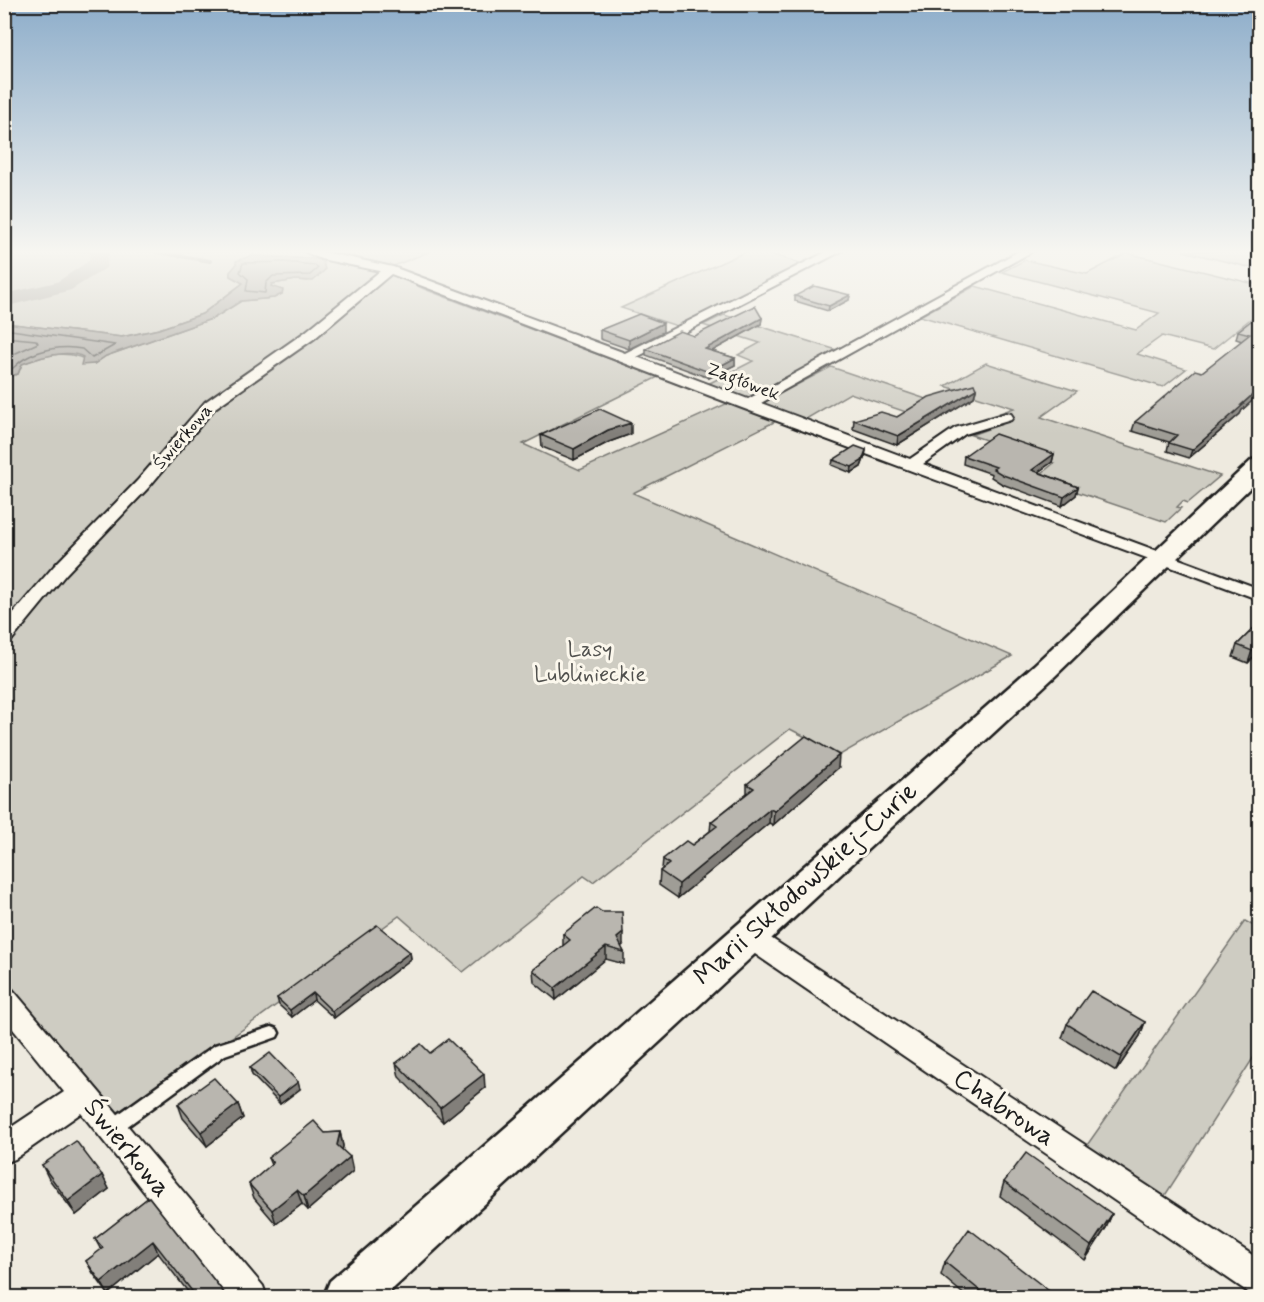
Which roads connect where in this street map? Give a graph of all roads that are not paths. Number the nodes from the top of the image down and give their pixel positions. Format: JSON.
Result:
{"nodes":[{"id":1,"x":338,"y":312,"type":"edge"},
{"id":2,"x":502,"y":312,"type":"edge"},
{"id":3,"x":717,"y":312,"type":"edge"},
{"id":4,"x":917,"y":312,"type":"edge"},
{"id":5,"x":625,"y":358,"type":"junction"},
{"id":6,"x":747,"y":405,"type":"junction"},
{"id":7,"x":1006,"y":417,"type":"dead end"},
{"id":8,"x":911,"y":465,"type":"junction"},
{"id":9,"x":1260,"y":465,"type":"edge"},
{"id":10,"x":1162,"y":558,"type":"junction"},
{"id":11,"x":1260,"y":595,"type":"edge"},
{"id":12,"x":4,"y":637,"type":"edge"},
{"id":13,"x":748,"y":936,"type":"junction"},
{"id":14,"x":4,"y":998,"type":"edge"},
{"id":15,"x":273,"y":1033,"type":"dead end"},
{"id":16,"x":83,"y":1096,"type":"junction"},
{"id":17,"x":112,"y":1128,"type":"junction"},
{"id":18,"x":4,"y":1149,"type":"edge"},
{"id":19,"x":1260,"y":1280,"type":"edge"},
{"id":20,"x":251,"y":1298,"type":"edge"},
{"id":21,"x":347,"y":1298,"type":"edge"}],
"edges":[{"from":1,"to":12,"type":"street","name":"Świerkowa"},
{"from":2,"to":5,"type":"street","name":"Zagłówek"},
{"from":3,"to":5,"type":"street"},
{"from":4,"to":6,"type":"street"},
{"from":5,"to":6,"type":"street","name":"Zagłówek"},
{"from":6,"to":8,"type":"street","name":"Zagłówek"},
{"from":7,"to":8,"type":"street"},
{"from":8,"to":10,"type":"street","name":"Zagłówek"},
{"from":9,"to":10,"type":"street","name":"Marii Skłodowskiej-Curie"},
{"from":10,"to":11,"type":"street","name":"Zagłówek"},
{"from":10,"to":13,"type":"street","name":"Marii Skłodowskiej-Curie"},
{"from":13,"to":19,"type":"street","name":"Chabrowa"},
{"from":13,"to":21,"type":"street","name":"Marii Skłodowskiej-Curie"},
{"from":14,"to":16,"type":"street","name":"Świerkowa"},
{"from":15,"to":17,"type":"lane"},
{"from":16,"to":17,"type":"street","name":"Świerkowa"},
{"from":16,"to":18,"type":"street"},
{"from":17,"to":20,"type":"street","name":"Świerkowa"}]}
